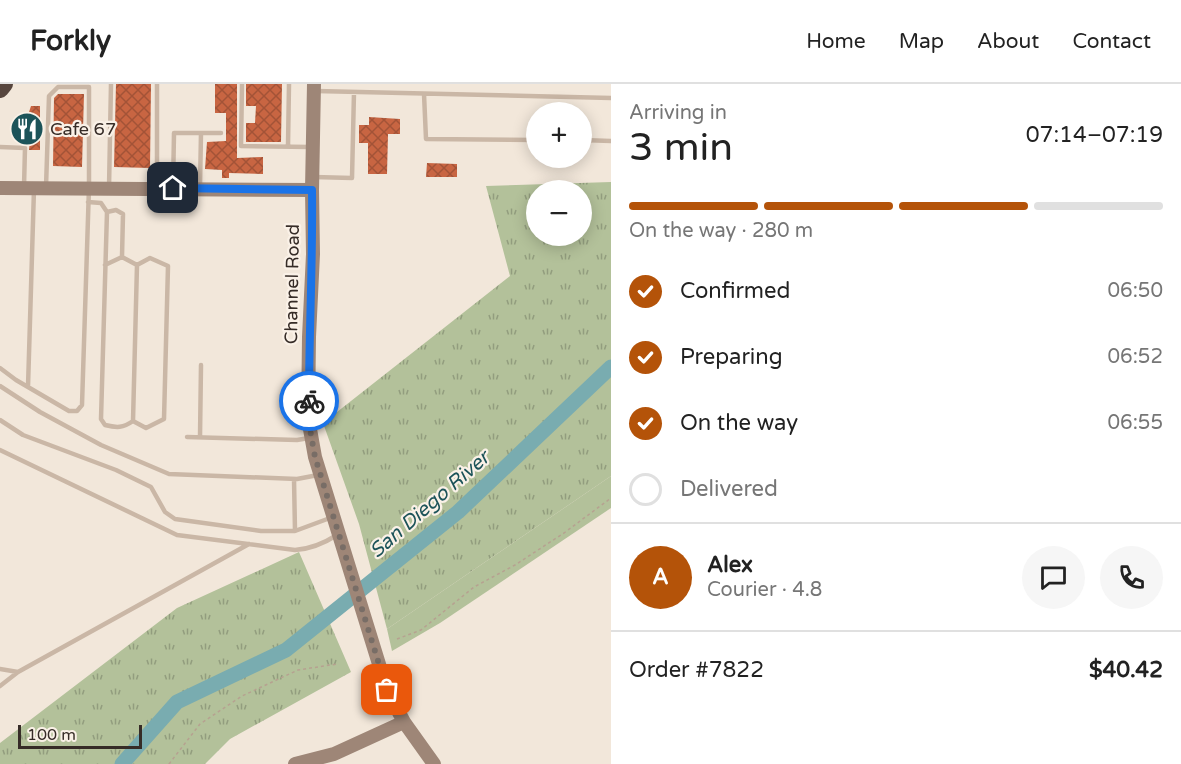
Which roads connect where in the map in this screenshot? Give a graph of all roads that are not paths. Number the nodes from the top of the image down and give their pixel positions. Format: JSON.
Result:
{"nodes":[{"id":1,"x":4,"y":84,"type":"edge"},
{"id":2,"x":111,"y":84,"type":"edge"},
{"id":3,"x":157,"y":84,"type":"edge"},
{"id":4,"x":242,"y":84,"type":"edge"},
{"id":5,"x":289,"y":84,"type":"edge"},
{"id":6,"x":313,"y":88,"type":"edge"},
{"id":7,"x":0,"y":89,"type":"edge"},
{"id":8,"x":354,"y":92,"type":"junction"},
{"id":9,"x":424,"y":94,"type":"junction"},
{"id":10,"x":611,"y":98,"type":"edge"},
{"id":11,"x":201,"y":133,"type":"junction"},
{"id":12,"x":221,"y":133,"type":"dead end"},
{"id":13,"x":526,"y":140,"type":"edge"},
{"id":14,"x":592,"y":140,"type":"edge"},
{"id":15,"x":611,"y":141,"type":"edge"},
{"id":16,"x":0,"y":147,"type":"edge"},
{"id":17,"x":288,"y":147,"type":"junction"},
{"id":18,"x":312,"y":147,"type":"junction"},
{"id":19,"x":312,"y":184,"type":"junction"},
{"id":20,"x":35,"y":187,"type":"junction"},
{"id":21,"x":0,"y":188,"type":"edge"},
{"id":22,"x":109,"y":188,"type":"junction"},
{"id":23,"x":156,"y":188,"type":"junction"},
{"id":24,"x":173,"y":188,"type":"junction"},
{"id":25,"x":200,"y":189,"type":"junction"},
{"id":26,"x":89,"y":194,"type":"junction"},
{"id":27,"x":107,"y":212,"type":"junction"},
{"id":28,"x":122,"y":257,"type":"junction"},
{"id":29,"x":105,"y":265,"type":"junction"},
{"id":30,"x":136,"y":265,"type":"junction"},
{"id":31,"x":201,"y":365,"type":"dead end"},
{"id":32,"x":0,"y":368,"type":"edge"},
{"id":33,"x":0,"y":386,"type":"edge"},
{"id":34,"x":28,"y":387,"type":"junction"},
{"id":35,"x":0,"y":420,"type":"edge"},
{"id":36,"x":134,"y":422,"type":"junction"},
{"id":37,"x":187,"y":437,"type":"dead end"},
{"id":38,"x":200,"y":437,"type":"junction"},
{"id":39,"x":312,"y":438,"type":"junction"},
{"id":40,"x":0,"y":450,"type":"edge"},
{"id":41,"x":320,"y":474,"type":"junction"},
{"id":42,"x":294,"y":479,"type":"junction"},
{"id":43,"x":334,"y":517,"type":"junction"},
{"id":44,"x":295,"y":531,"type":"junction"},
{"id":45,"x":339,"y":534,"type":"junction"},
{"id":46,"x":249,"y":544,"type":"junction"},
{"id":47,"x":0,"y":669,"type":"edge"},
{"id":48,"x":18,"y":672,"type":"junction"},
{"id":49,"x":0,"y":686,"type":"edge"},
{"id":50,"x":404,"y":722,"type":"junction"},
{"id":51,"x":336,"y":759,"type":"edge"},
{"id":52,"x":295,"y":764,"type":"edge"},
{"id":53,"x":434,"y":764,"type":"edge"}],
"edges":[{"from":1,"to":7,"type":"highway"},
{"from":2,"to":22,"type":"lane"},
{"from":3,"to":23,"type":"lane"},
{"from":4,"to":17,"type":"lane"},
{"from":5,"to":17,"type":"lane"},
{"from":6,"to":8,"type":"lane"},
{"from":6,"to":18,"type":"main road","name":"Channel Road"},
{"from":8,"to":9,"type":"lane"},
{"from":8,"to":19,"type":"lane"},
{"from":9,"to":10,"type":"lane"},
{"from":9,"to":13,"type":"lane"},
{"from":11,"to":12,"type":"lane"},
{"from":11,"to":24,"type":"lane"},
{"from":11,"to":25,"type":"lane"},
{"from":14,"to":15,"type":"lane"},
{"from":16,"to":20,"type":"lane"},
{"from":17,"to":18,"type":"lane"},
{"from":18,"to":19,"type":"main road","name":"Channel Road"},
{"from":19,"to":25,"type":"main road"},
{"from":19,"to":39,"type":"main road","name":"Channel Road"},
{"from":20,"to":21,"type":"main road"},
{"from":20,"to":26,"type":"main road"},
{"from":20,"to":26,"type":"lane"},
{"from":20,"to":34,"type":"lane"},
{"from":22,"to":23,"type":"main road"},
{"from":22,"to":26,"type":"main road"},
{"from":23,"to":24,"type":"main road"},
{"from":24,"to":25,"type":"main road"},
{"from":26,"to":27,"type":"lane"},
{"from":26,"to":34,"type":"lane"},
{"from":27,"to":28,"type":"lane"},
{"from":27,"to":29,"type":"lane"},
{"from":28,"to":29,"type":"lane"},
{"from":28,"to":30,"type":"lane"},
{"from":29,"to":36,"type":"lane"},
{"from":30,"to":36,"type":"lane"},
{"from":30,"to":36,"type":"lane"},
{"from":31,"to":38,"type":"lane"},
{"from":32,"to":34,"type":"lane"},
{"from":33,"to":42,"type":"lane"},
{"from":35,"to":44,"type":"lane"},
{"from":37,"to":38,"type":"lane"},
{"from":38,"to":39,"type":"lane"},
{"from":39,"to":41,"type":"main road","name":"Channel Road"},
{"from":40,"to":46,"type":"lane"},
{"from":41,"to":42,"type":"lane"},
{"from":41,"to":43,"type":"main road","name":"Channel Road"},
{"from":42,"to":44,"type":"lane"},
{"from":43,"to":44,"type":"lane"},
{"from":43,"to":45,"type":"main road","name":"Channel Road"},
{"from":45,"to":46,"type":"lane"},
{"from":45,"to":50,"type":"main road","name":"Channel Road"},
{"from":46,"to":48,"type":"lane"},
{"from":47,"to":48,"type":"lane"},
{"from":48,"to":49,"type":"lane"},
{"from":50,"to":51,"type":"main road"},
{"from":50,"to":53,"type":"main road","name":"Channel Road"},
{"from":51,"to":52,"type":"main road"}]}
